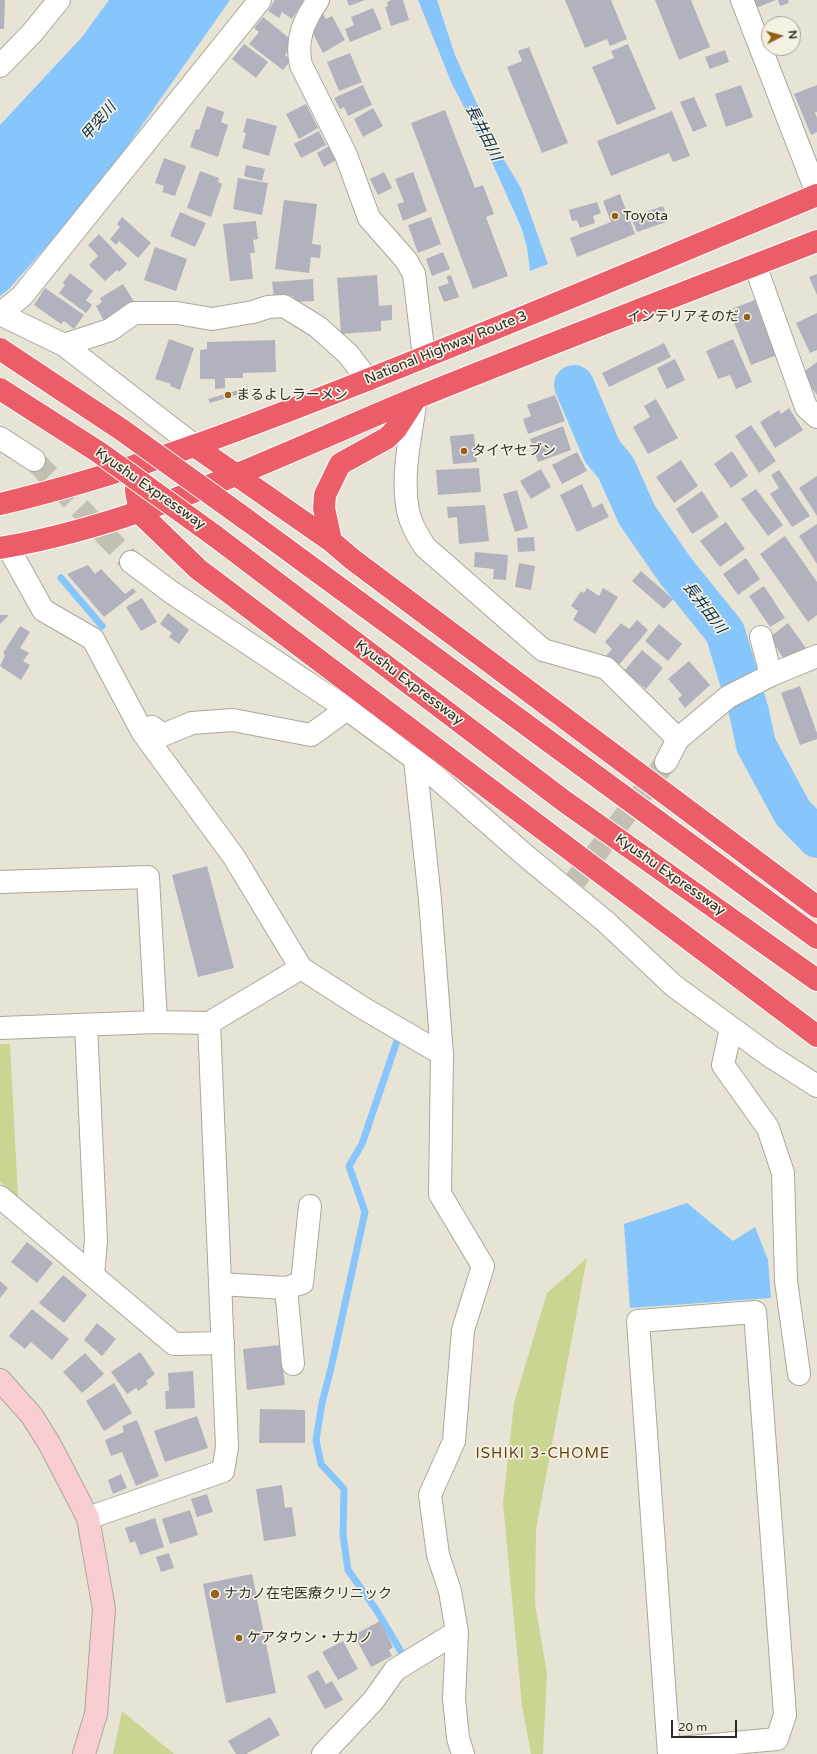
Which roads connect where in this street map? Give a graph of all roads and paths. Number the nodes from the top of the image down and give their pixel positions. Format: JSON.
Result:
{"nodes":[{"id":1,"x":39,"y":0,"type":"edge"},
{"id":2,"x":59,"y":0,"type":"edge"},
{"id":3,"x":260,"y":0,"type":"edge"},
{"id":4,"x":318,"y":0,"type":"edge"},
{"id":5,"x":742,"y":0,"type":"edge"},
{"id":6,"x":32,"y":33,"type":"junction"},
{"id":7,"x":0,"y":66,"type":"edge"},
{"id":8,"x":817,"y":194,"type":"edge"},
{"id":9,"x":817,"y":241,"type":"edge"},
{"id":10,"x":755,"y":265,"type":"junction"},
{"id":11,"x":0,"y":314,"type":"edge"},
{"id":12,"x":64,"y":345,"type":"junction"},
{"id":13,"x":0,"y":349,"type":"edge"},
{"id":14,"x":424,"y":357,"type":"junction"},
{"id":15,"x":368,"y":380,"type":"junction"},
{"id":16,"x":0,"y":389,"type":"edge"},
{"id":17,"x":416,"y":398,"type":"junction"},
{"id":18,"x":817,"y":418,"type":"edge"},
{"id":19,"x":0,"y":438,"type":"edge"},
{"id":20,"x":196,"y":447,"type":"junction"},
{"id":21,"x":34,"y":460,"type":"tunnel mouth"},
{"id":22,"x":136,"y":465,"type":"junction"},
{"id":23,"x":237,"y":474,"type":"junction"},
{"id":24,"x":0,"y":504,"type":"edge"},
{"id":25,"x":140,"y":513,"type":"junction"},
{"id":26,"x":331,"y":541,"type":"junction"},
{"id":27,"x":4,"y":547,"type":"edge"},
{"id":28,"x":131,"y":562,"type":"tunnel mouth"},
{"id":29,"x":761,"y":637,"type":"dead end"},
{"id":30,"x":817,"y":656,"type":"edge"},
{"id":31,"x":771,"y":675,"type":"junction"},
{"id":32,"x":347,"y":709,"type":"junction"},
{"id":33,"x":143,"y":733,"type":"junction"},
{"id":34,"x":678,"y":739,"type":"junction"},
{"id":35,"x":415,"y":759,"type":"junction"},
{"id":36,"x":666,"y":762,"type":"tunnel mouth"},
{"id":37,"x":0,"y":882,"type":"edge"},
{"id":38,"x":817,"y":907,"type":"edge"},
{"id":39,"x":817,"y":938,"type":"edge"},
{"id":40,"x":301,"y":968,"type":"junction"},
{"id":41,"x":817,"y":980,"type":"edge"},
{"id":42,"x":156,"y":1022,"type":"junction"},
{"id":43,"x":209,"y":1023,"type":"junction"},
{"id":44,"x":86,"y":1025,"type":"junction"},
{"id":45,"x":0,"y":1028,"type":"edge"},
{"id":46,"x":731,"y":1028,"type":"junction"},
{"id":47,"x":817,"y":1036,"type":"edge"},
{"id":48,"x":442,"y":1054,"type":"junction"},
{"id":49,"x":817,"y":1086,"type":"edge"},
{"id":50,"x":0,"y":1197,"type":"edge"},
{"id":51,"x":310,"y":1206,"type":"dead end"},
{"id":52,"x":92,"y":1276,"type":"junction"},
{"id":53,"x":220,"y":1284,"type":"junction"},
{"id":54,"x":286,"y":1288,"type":"junction"},
{"id":55,"x":223,"y":1343,"type":"junction"},
{"id":56,"x":293,"y":1364,"type":"dead end"},
{"id":57,"x":799,"y":1374,"type":"dead end"},
{"id":58,"x":0,"y":1380,"type":"edge"},
{"id":59,"x":88,"y":1518,"type":"junction"},
{"id":60,"x":457,"y":1632,"type":"junction"},
{"id":61,"x":770,"y":1746,"type":"edge"},
{"id":62,"x":669,"y":1752,"type":"edge"},
{"id":63,"x":84,"y":1754,"type":"edge"},
{"id":64,"x":323,"y":1754,"type":"edge"},
{"id":65,"x":463,"y":1754,"type":"edge"}],
"edges":[{"from":1,"to":6,"type":"street"},
{"from":2,"to":6,"type":"street"},
{"from":3,"to":11,"type":"street"},
{"from":4,"to":14,"type":"street"},
{"from":5,"to":8,"type":"street"},
{"from":6,"to":7,"type":"street"},
{"from":8,"to":14,"type":"highway","name":"National Highway Route 3"},
{"from":9,"to":10,"type":"highway"},
{"from":10,"to":17,"type":"highway"},
{"from":10,"to":18,"type":"street"},
{"from":11,"to":12,"type":"street"},
{"from":12,"to":15,"type":"street"},
{"from":12,"to":20,"type":"street"},
{"from":13,"to":39,"type":"highway","bridge":true},
{"from":14,"to":15,"type":"highway","name":"National Highway Route 3"},
{"from":15,"to":20,"type":"highway","name":"National Highway Route 3"},
{"from":16,"to":41,"type":"highway","name":"Kyushu Expressway","bridge":true},
{"from":17,"to":23,"type":"highway"},
{"from":17,"to":26,"type":"highway"},
{"from":17,"to":34,"type":"street"},
{"from":19,"to":21,"type":"street"},
{"from":20,"to":22,"type":"highway","name":"National Highway Route 3"},
{"from":20,"to":23,"type":"highway"},
{"from":22,"to":24,"type":"highway","name":"National Highway Route 3"},
{"from":22,"to":25,"type":"highway"},
{"from":23,"to":25,"type":"highway"},
{"from":23,"to":26,"type":"highway"},
{"from":25,"to":27,"type":"highway"},
{"from":25,"to":47,"type":"highway"},
{"from":26,"to":38,"type":"highway"},
{"from":27,"to":33,"type":"street"},
{"from":28,"to":32,"type":"street"},
{"from":29,"to":31,"type":"street"},
{"from":30,"to":31,"type":"street"},
{"from":31,"to":34,"type":"street"},
{"from":32,"to":33,"type":"street"},
{"from":32,"to":35,"type":"street"},
{"from":33,"to":40,"type":"street"},
{"from":34,"to":36,"type":"street"},
{"from":35,"to":46,"type":"street"},
{"from":35,"to":48,"type":"street"},
{"from":37,"to":42,"type":"street"},
{"from":40,"to":43,"type":"street"},
{"from":40,"to":48,"type":"street"},
{"from":42,"to":43,"type":"street"},
{"from":42,"to":44,"type":"street"},
{"from":43,"to":53,"type":"street"},
{"from":44,"to":45,"type":"street"},
{"from":44,"to":52,"type":"street"},
{"from":46,"to":49,"type":"street"},
{"from":46,"to":57,"type":"street"},
{"from":48,"to":60,"type":"street"},
{"from":50,"to":52,"type":"street"},
{"from":51,"to":54,"type":"street"},
{"from":52,"to":55,"type":"street"},
{"from":53,"to":54,"type":"street"},
{"from":53,"to":55,"type":"street"},
{"from":54,"to":56,"type":"street"},
{"from":55,"to":59,"type":"street"},
{"from":58,"to":59,"type":"street"},
{"from":59,"to":63,"type":"street"},
{"from":60,"to":64,"type":"street"},
{"from":60,"to":65,"type":"street"},
{"from":61,"to":62,"type":"street"},
{"from":61,"to":62,"type":"street"}]}
